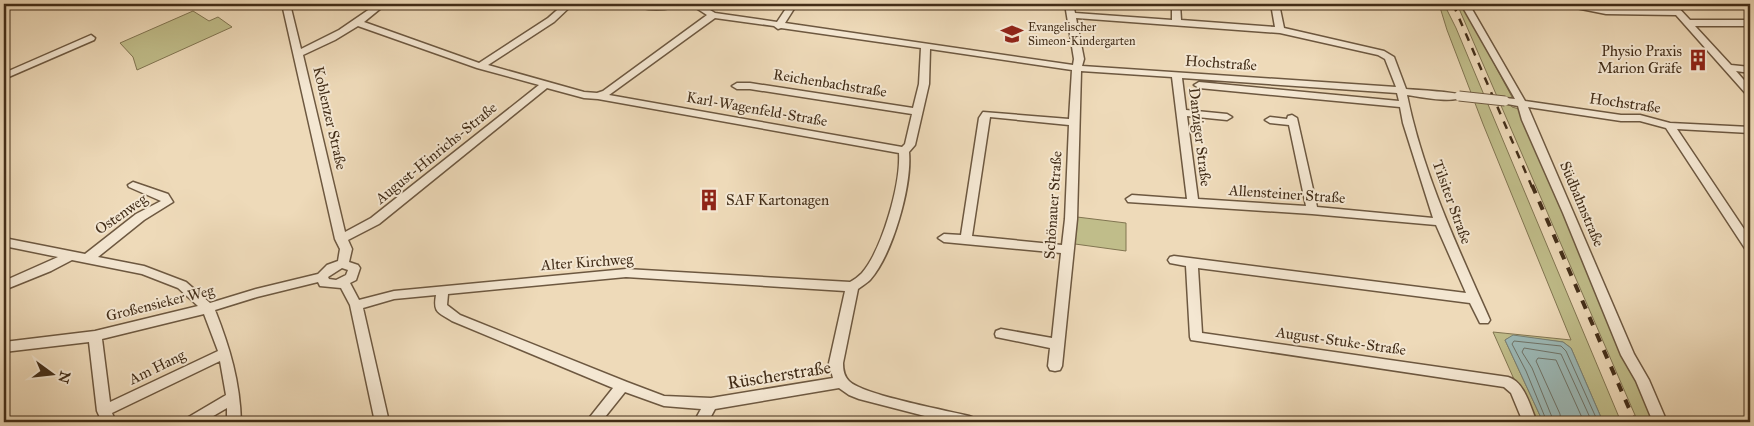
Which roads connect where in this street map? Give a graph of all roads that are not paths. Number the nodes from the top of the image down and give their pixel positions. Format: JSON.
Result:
{"nodes":[{"id":1,"x":286,"y":4,"type":"edge"},
{"id":2,"x":382,"y":4,"type":"edge"},
{"id":3,"x":569,"y":4,"type":"edge"},
{"id":4,"x":637,"y":4,"type":"edge"},
{"id":5,"x":676,"y":4,"type":"edge"},
{"id":6,"x":694,"y":4,"type":"edge"},
{"id":7,"x":793,"y":4,"type":"edge"},
{"id":8,"x":1069,"y":4,"type":"edge"},
{"id":9,"x":1176,"y":4,"type":"edge"},
{"id":10,"x":1275,"y":4,"type":"edge"},
{"id":11,"x":1465,"y":4,"type":"edge"},
{"id":12,"x":1571,"y":4,"type":"edge"},
{"id":13,"x":1671,"y":4,"type":"edge"},
{"id":14,"x":1679,"y":12,"type":"junction"},
{"id":15,"x":713,"y":15,"type":"junction"},
{"id":16,"x":1072,"y":15,"type":"junction"},
{"id":17,"x":359,"y":23,"type":"junction"},
{"id":18,"x":1177,"y":23,"type":"junction"},
{"id":19,"x":1689,"y":23,"type":"junction"},
{"id":20,"x":1750,"y":23,"type":"edge"},
{"id":21,"x":778,"y":26,"type":"junction"},
{"id":22,"x":1280,"y":30,"type":"junction"},
{"id":23,"x":91,"y":38,"type":"dead end"},
{"id":24,"x":926,"y":45,"type":"junction"},
{"id":25,"x":298,"y":54,"type":"junction"},
{"id":26,"x":480,"y":66,"type":"junction"},
{"id":27,"x":1078,"y":68,"type":"junction"},
{"id":28,"x":1729,"y":68,"type":"junction"},
{"id":29,"x":1750,"y":70,"type":"edge"},
{"id":30,"x":4,"y":76,"type":"edge"},
{"id":31,"x":1177,"y":79,"type":"junction"},
{"id":32,"x":545,"y":84,"type":"junction"},
{"id":33,"x":737,"y":86,"type":"dead end"},
{"id":34,"x":1403,"y":91,"type":"junction"},
{"id":35,"x":1750,"y":93,"type":"edge"},
{"id":36,"x":598,"y":96,"type":"junction"},
{"id":37,"x":1404,"y":104,"type":"junction"},
{"id":38,"x":1522,"y":104,"type":"junction"},
{"id":39,"x":918,"y":112,"type":"junction"},
{"id":40,"x":1182,"y":114,"type":"junction"},
{"id":41,"x":1227,"y":117,"type":"dead end"},
{"id":42,"x":1270,"y":120,"type":"dead end"},
{"id":43,"x":1074,"y":122,"type":"junction"},
{"id":44,"x":1670,"y":126,"type":"junction"},
{"id":45,"x":1750,"y":130,"type":"edge"},
{"id":46,"x":905,"y":155,"type":"junction"},
{"id":47,"x":133,"y":185,"type":"dead end"},
{"id":48,"x":1132,"y":199,"type":"dead end"},
{"id":49,"x":1193,"y":202,"type":"junction"},
{"id":50,"x":1312,"y":210,"type":"junction"},
{"id":51,"x":1440,"y":222,"type":"junction"},
{"id":52,"x":944,"y":238,"type":"dead end"},
{"id":53,"x":341,"y":239,"type":"junction"},
{"id":54,"x":966,"y":239,"type":"junction"},
{"id":55,"x":4,"y":242,"type":"edge"},
{"id":56,"x":1750,"y":247,"type":"edge"},
{"id":57,"x":1067,"y":250,"type":"junction"},
{"id":58,"x":70,"y":256,"type":"junction"},
{"id":59,"x":88,"y":258,"type":"junction"},
{"id":60,"x":1174,"y":260,"type":"dead end"},
{"id":61,"x":1192,"y":263,"type":"junction"},
{"id":62,"x":338,"y":265,"type":"junction"},
{"id":63,"x":322,"y":277,"type":"junction"},
{"id":64,"x":344,"y":283,"type":"junction"},
{"id":65,"x":4,"y":286,"type":"edge"},
{"id":66,"x":852,"y":287,"type":"junction"},
{"id":67,"x":443,"y":290,"type":"junction"},
{"id":68,"x":1476,"y":299,"type":"junction"},
{"id":69,"x":356,"y":305,"type":"junction"},
{"id":70,"x":208,"y":308,"type":"junction"},
{"id":71,"x":1484,"y":320,"type":"dead end"},
{"id":72,"x":1000,"y":334,"type":"dead end"},
{"id":73,"x":95,"y":336,"type":"junction"},
{"id":74,"x":1058,"y":344,"type":"junction"},
{"id":75,"x":4,"y":347,"type":"edge"},
{"id":76,"x":225,"y":353,"type":"junction"},
{"id":77,"x":1055,"y":366,"type":"dead end"},
{"id":78,"x":840,"y":382,"type":"junction"},
{"id":79,"x":622,"y":386,"type":"junction"},
{"id":80,"x":233,"y":397,"type":"junction"},
{"id":81,"x":711,"y":404,"type":"junction"},
{"id":82,"x":106,"y":417,"type":"edge"},
{"id":83,"x":192,"y":422,"type":"edge"},
{"id":84,"x":234,"y":422,"type":"edge"},
{"id":85,"x":382,"y":422,"type":"edge"},
{"id":86,"x":593,"y":422,"type":"edge"},
{"id":87,"x":701,"y":422,"type":"edge"},
{"id":88,"x":969,"y":422,"type":"edge"},
{"id":89,"x":1530,"y":422,"type":"edge"},
{"id":90,"x":1660,"y":422,"type":"edge"}],
"edges":[{"from":1,"to":25,"type":"street","name":"Koblenzer Straße"},
{"from":2,"to":17,"type":"street"},
{"from":3,"to":26,"type":"street"},
{"from":4,"to":5,"type":"street"},
{"from":6,"to":15,"type":"street","name":"Hochstraße"},
{"from":7,"to":21,"type":"street"},
{"from":8,"to":16,"type":"street","name":"Schönauer Straße"},
{"from":9,"to":18,"type":"street"},
{"from":10,"to":22,"type":"street"},
{"from":11,"to":38,"type":"street","name":"Südbahnstraße"},
{"from":12,"to":14,"type":"street"},
{"from":13,"to":14,"type":"street"},
{"from":14,"to":19,"type":"street"},
{"from":15,"to":21,"type":"street","name":"Hochstraße"},
{"from":15,"to":36,"type":"street"},
{"from":16,"to":18,"type":"street"},
{"from":16,"to":27,"type":"street","name":"Schönauer Straße"},
{"from":17,"to":25,"type":"street"},
{"from":17,"to":26,"type":"street","name":"Karl-Wagenfeld-Straße"},
{"from":18,"to":22,"type":"street"},
{"from":19,"to":20,"type":"street"},
{"from":19,"to":28,"type":"street"},
{"from":21,"to":24,"type":"street","name":"Hochstraße"},
{"from":22,"to":34,"type":"street","name":"Tilsiter Straße"},
{"from":23,"to":30,"type":"street"},
{"from":24,"to":27,"type":"street","name":"Hochstraße"},
{"from":24,"to":39,"type":"street"},
{"from":25,"to":53,"type":"street","name":"Koblenzer Straße"},
{"from":26,"to":32,"type":"street","name":"Karl-Wagenfeld-Straße"},
{"from":27,"to":31,"type":"street","name":"Hochstraße"},
{"from":27,"to":43,"type":"street","name":"Schönauer Straße"},
{"from":28,"to":29,"type":"street"},
{"from":28,"to":35,"type":"street"},
{"from":31,"to":34,"type":"street","name":"Hochstraße"},
{"from":31,"to":37,"type":"street"},
{"from":31,"to":40,"type":"street","name":"Danziger Straße"},
{"from":32,"to":36,"type":"street","name":"Karl-Wagenfeld-Straße"},
{"from":32,"to":53,"type":"street","name":"August-Hinrichs-Straße"},
{"from":33,"to":39,"type":"street","name":"Reichenbachstraße"},
{"from":34,"to":37,"type":"street","name":"Tilsiter Straße"},
{"from":34,"to":38,"type":"street","name":"Hochstraße","bridge":true},
{"from":36,"to":46,"type":"street","name":"Karl-Wagenfeld-Straße"},
{"from":37,"to":51,"type":"street","name":"Tilsiter Straße"},
{"from":38,"to":44,"type":"street","name":"Hochstraße"},
{"from":38,"to":90,"type":"street","name":"Südbahnstraße"},
{"from":39,"to":46,"type":"street"},
{"from":40,"to":41,"type":"street"},
{"from":40,"to":49,"type":"street","name":"Danziger Straße"},
{"from":42,"to":50,"type":"street"},
{"from":43,"to":54,"type":"street"},
{"from":43,"to":57,"type":"street","name":"Schönauer Straße"},
{"from":44,"to":45,"type":"street","name":"Hochstraße"},
{"from":44,"to":56,"type":"street"},
{"from":46,"to":66,"type":"street"},
{"from":47,"to":59,"type":"street","name":"Ostenweg"},
{"from":48,"to":49,"type":"street","name":"Allensteiner Straße"},
{"from":49,"to":50,"type":"street","name":"Allensteiner Straße"},
{"from":50,"to":51,"type":"street","name":"Allensteiner Straße"},
{"from":51,"to":68,"type":"street","name":"Tilsiter Straße"},
{"from":52,"to":54,"type":"street"},
{"from":53,"to":62,"type":"street","name":"Koblenzer Straße"},
{"from":54,"to":57,"type":"street"},
{"from":55,"to":58,"type":"street","name":"Ostenweg"},
{"from":57,"to":74,"type":"street","name":"Schönauer Straße"},
{"from":58,"to":59,"type":"street","name":"Ostenweg"},
{"from":58,"to":65,"type":"street"},
{"from":59,"to":70,"type":"street","name":"Ostenweg"},
{"from":60,"to":61,"type":"street"},
{"from":61,"to":68,"type":"street"},
{"from":61,"to":89,"type":"street","name":"August-Stuke-Straße"},
{"from":62,"to":63,"type":"street"},
{"from":62,"to":64,"type":"street"},
{"from":63,"to":64,"type":"street"},
{"from":63,"to":70,"type":"street","name":"Großensieker Weg"},
{"from":64,"to":69,"type":"street"},
{"from":66,"to":67,"type":"street","name":"Alter Kirchweg"},
{"from":66,"to":78,"type":"street"},
{"from":67,"to":69,"type":"street","name":"Alter Kirchweg"},
{"from":67,"to":79,"type":"street","name":"Rüscherstraße"},
{"from":68,"to":71,"type":"street","name":"Tilsiter Straße"},
{"from":69,"to":85,"type":"street"},
{"from":70,"to":73,"type":"street","name":"Großensieker Weg"},
{"from":70,"to":76,"type":"street"},
{"from":72,"to":74,"type":"street"},
{"from":73,"to":75,"type":"street","name":"Großensieker Weg"},
{"from":73,"to":82,"type":"street","name":"Am Hang"},
{"from":74,"to":77,"type":"street","name":"Schönauer Straße"},
{"from":76,"to":80,"type":"street"},
{"from":76,"to":82,"type":"street","name":"Am Hang"},
{"from":78,"to":81,"type":"street","name":"Rüscherstraße"},
{"from":78,"to":88,"type":"street","name":"Rüscherstraße"},
{"from":79,"to":81,"type":"street","name":"Rüscherstraße"},
{"from":79,"to":86,"type":"street"},
{"from":80,"to":83,"type":"street"},
{"from":80,"to":84,"type":"street"},
{"from":81,"to":87,"type":"street"}]}
